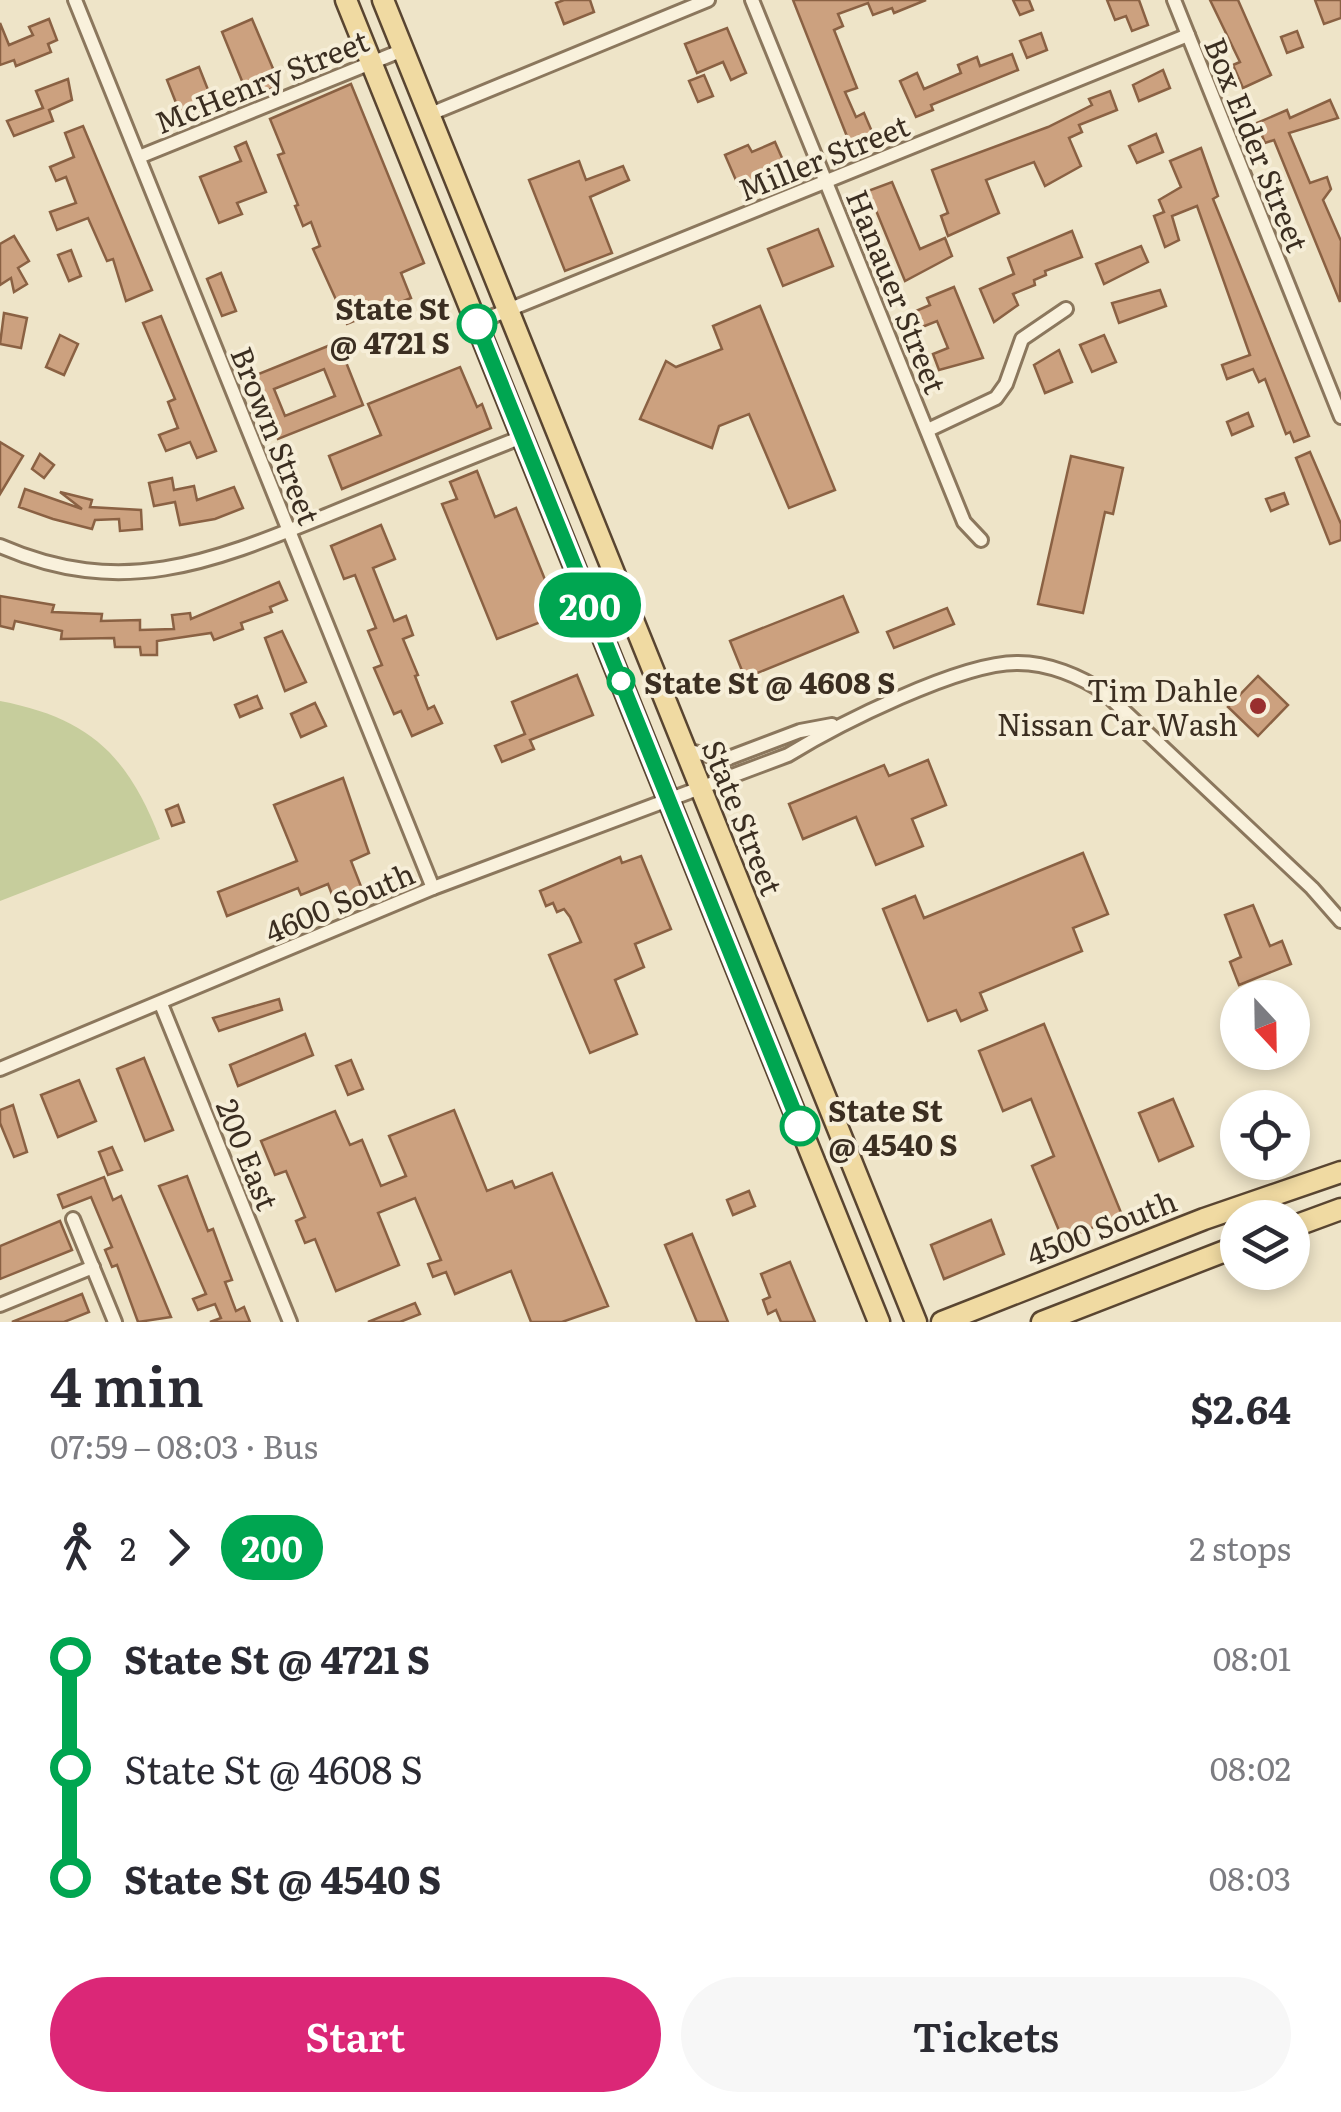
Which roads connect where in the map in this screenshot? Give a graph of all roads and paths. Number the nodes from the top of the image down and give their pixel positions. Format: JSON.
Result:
{"nodes":[{"id":1,"x":75,"y":0,"type":"edge"},
{"id":2,"x":346,"y":0,"type":"edge"},
{"id":3,"x":383,"y":0,"type":"edge"},
{"id":4,"x":708,"y":0,"type":"edge"},
{"id":5,"x":752,"y":0,"type":"edge"},
{"id":6,"x":1174,"y":0,"type":"edge"},
{"id":7,"x":1188,"y":35,"type":"junction"},
{"id":8,"x":402,"y":50,"type":"junction"},
{"id":9,"x":372,"y":62,"type":"junction"},
{"id":10,"x":428,"y":116,"type":"junction"},
{"id":11,"x":138,"y":157,"type":"junction"},
{"id":12,"x":827,"y":182,"type":"junction"},
{"id":13,"x":1066,"y":309,"type":"dead end"},
{"id":14,"x":508,"y":310,"type":"junction"},
{"id":15,"x":476,"y":323,"type":"junction"},
{"id":16,"x":1341,"y":417,"type":"edge"},
{"id":17,"x":928,"y":430,"type":"junction"},
{"id":18,"x":522,"y":436,"type":"junction"},
{"id":19,"x":289,"y":530,"type":"junction"},
{"id":20,"x":981,"y":540,"type":"dead end"},
{"id":21,"x":0,"y":546,"type":"edge"},
{"id":22,"x":840,"y":723,"type":"junction"},
{"id":23,"x":685,"y":750,"type":"junction"},
{"id":24,"x":700,"y":787,"type":"junction"},
{"id":25,"x":668,"y":799,"type":"junction"},
{"id":26,"x":434,"y":888,"type":"junction"},
{"id":27,"x":1341,"y":921,"type":"edge"},
{"id":28,"x":162,"y":1004,"type":"junction"},
{"id":29,"x":0,"y":1069,"type":"edge"},
{"id":30,"x":1341,"y":1172,"type":"edge"},
{"id":31,"x":1341,"y":1210,"type":"edge"},
{"id":32,"x":73,"y":1219,"type":"dead end"},
{"id":33,"x":1310,"y":1221,"type":"edge"},
{"id":34,"x":1220,"y":1253,"type":"edge"},
{"id":35,"x":92,"y":1267,"type":"junction"},
{"id":36,"x":0,"y":1305,"type":"edge"},
{"id":37,"x":115,"y":1322,"type":"edge"},
{"id":38,"x":290,"y":1322,"type":"edge"},
{"id":39,"x":879,"y":1322,"type":"edge"},
{"id":40,"x":916,"y":1322,"type":"edge"},
{"id":41,"x":942,"y":1322,"type":"edge"},
{"id":42,"x":1042,"y":1322,"type":"edge"}],
"edges":[{"from":1,"to":11,"type":"street","name":"Brown Street"},
{"from":2,"to":9,"type":"main road"},
{"from":3,"to":8,"type":"main road","name":"State Street"},
{"from":4,"to":10,"type":"street"},
{"from":5,"to":12,"type":"street","name":"Hanauer Street"},
{"from":6,"to":7,"type":"street","name":"Box Elder Street"},
{"from":7,"to":12,"type":"street","name":"Miller Street"},
{"from":7,"to":16,"type":"street","name":"Box Elder Street"},
{"from":8,"to":9,"type":"street","name":"McHenry Street"},
{"from":8,"to":10,"type":"main road","name":"State Street"},
{"from":9,"to":11,"type":"street","name":"McHenry Street"},
{"from":9,"to":15,"type":"main road"},
{"from":10,"to":14,"type":"main road","name":"State Street"},
{"from":11,"to":19,"type":"street","name":"Brown Street"},
{"from":12,"to":14,"type":"street","name":"Miller Street"},
{"from":12,"to":17,"type":"street","name":"Hanauer Street"},
{"from":13,"to":17,"type":"street"},
{"from":14,"to":15,"type":"street","name":"Miller Street"},
{"from":14,"to":23,"type":"main road","name":"State Street"},
{"from":15,"to":18,"type":"main road"},
{"from":17,"to":20,"type":"street","name":"Hanauer Street"},
{"from":18,"to":19,"type":"street"},
{"from":18,"to":25,"type":"main road"},
{"from":19,"to":21,"type":"street"},
{"from":19,"to":26,"type":"street","name":"Brown Street"},
{"from":22,"to":23,"type":"street"},
{"from":22,"to":24,"type":"street","name":"4600 South"},
{"from":22,"to":27,"type":"street"},
{"from":23,"to":24,"type":"main road","name":"State Street"},
{"from":24,"to":25,"type":"street","name":"4600 South"},
{"from":24,"to":40,"type":"main road","name":"State Street"},
{"from":25,"to":26,"type":"street","name":"4600 South"},
{"from":25,"to":39,"type":"main road"},
{"from":26,"to":28,"type":"street","name":"4600 South"},
{"from":28,"to":29,"type":"street","name":"4600 South"},
{"from":28,"to":38,"type":"street","name":"200 East"},
{"from":30,"to":41,"type":"main road","name":"4500 South"},
{"from":31,"to":33,"type":"main road"},
{"from":32,"to":35,"type":"street"},
{"from":34,"to":42,"type":"main road"},
{"from":35,"to":36,"type":"street"},
{"from":35,"to":37,"type":"street"}]}
